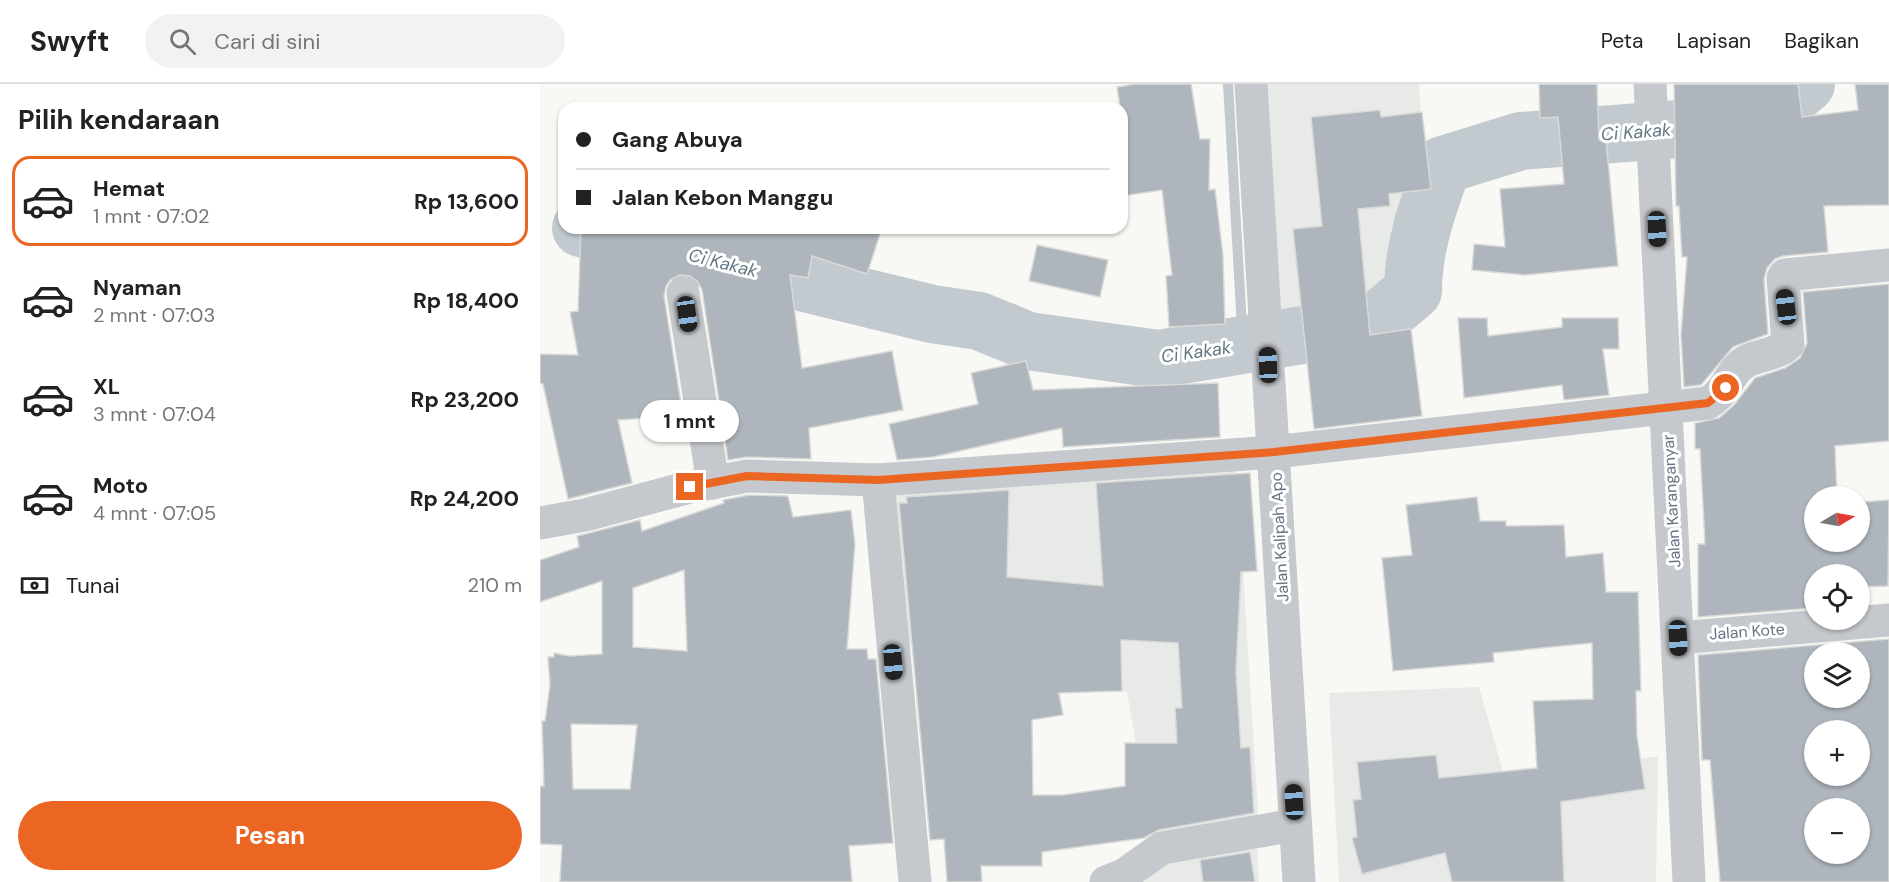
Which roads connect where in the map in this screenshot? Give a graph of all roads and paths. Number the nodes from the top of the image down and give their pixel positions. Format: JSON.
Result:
{"nodes":[{"id":1,"x":1251,"y":84,"type":"edge"},
{"id":2,"x":1651,"y":91,"type":"edge"},
{"id":3,"x":1889,"y":265,"type":"edge"},
{"id":4,"x":683,"y":293,"type":"dead end"},
{"id":5,"x":1667,"y":408,"type":"junction"},
{"id":6,"x":1274,"y":452,"type":"junction"},
{"id":7,"x":878,"y":480,"type":"junction"},
{"id":8,"x":712,"y":483,"type":"junction"},
{"id":9,"x":540,"y":524,"type":"edge"},
{"id":10,"x":1889,"y":620,"type":"edge"},
{"id":11,"x":1678,"y":638,"type":"junction"},
{"id":12,"x":1296,"y":825,"type":"junction"},
{"id":13,"x":915,"y":882,"type":"edge"},
{"id":14,"x":1106,"y":882,"type":"edge"},
{"id":15,"x":1299,"y":882,"type":"edge"},
{"id":16,"x":1689,"y":882,"type":"edge"}],
"edges":[{"from":1,"to":6,"type":"street","name":"Jalan Kalipah Apo"},
{"from":2,"to":5,"type":"street","name":"Jalan Karanganyar"},
{"from":3,"to":5,"type":"street"},
{"from":4,"to":8,"type":"street"},
{"from":5,"to":6,"type":"street"},
{"from":5,"to":11,"type":"street","name":"Jalan Karanganyar"},
{"from":6,"to":7,"type":"street"},
{"from":6,"to":12,"type":"street","name":"Jalan Kalipah Apo"},
{"from":7,"to":8,"type":"street"},
{"from":7,"to":13,"type":"street"},
{"from":8,"to":9,"type":"street"},
{"from":10,"to":11,"type":"street","name":"Jalan Kote"},
{"from":11,"to":16,"type":"street","name":"Jalan Karanganyar"},
{"from":12,"to":14,"type":"street"},
{"from":12,"to":15,"type":"street","name":"Jalan Kalipah Apo"}]}
